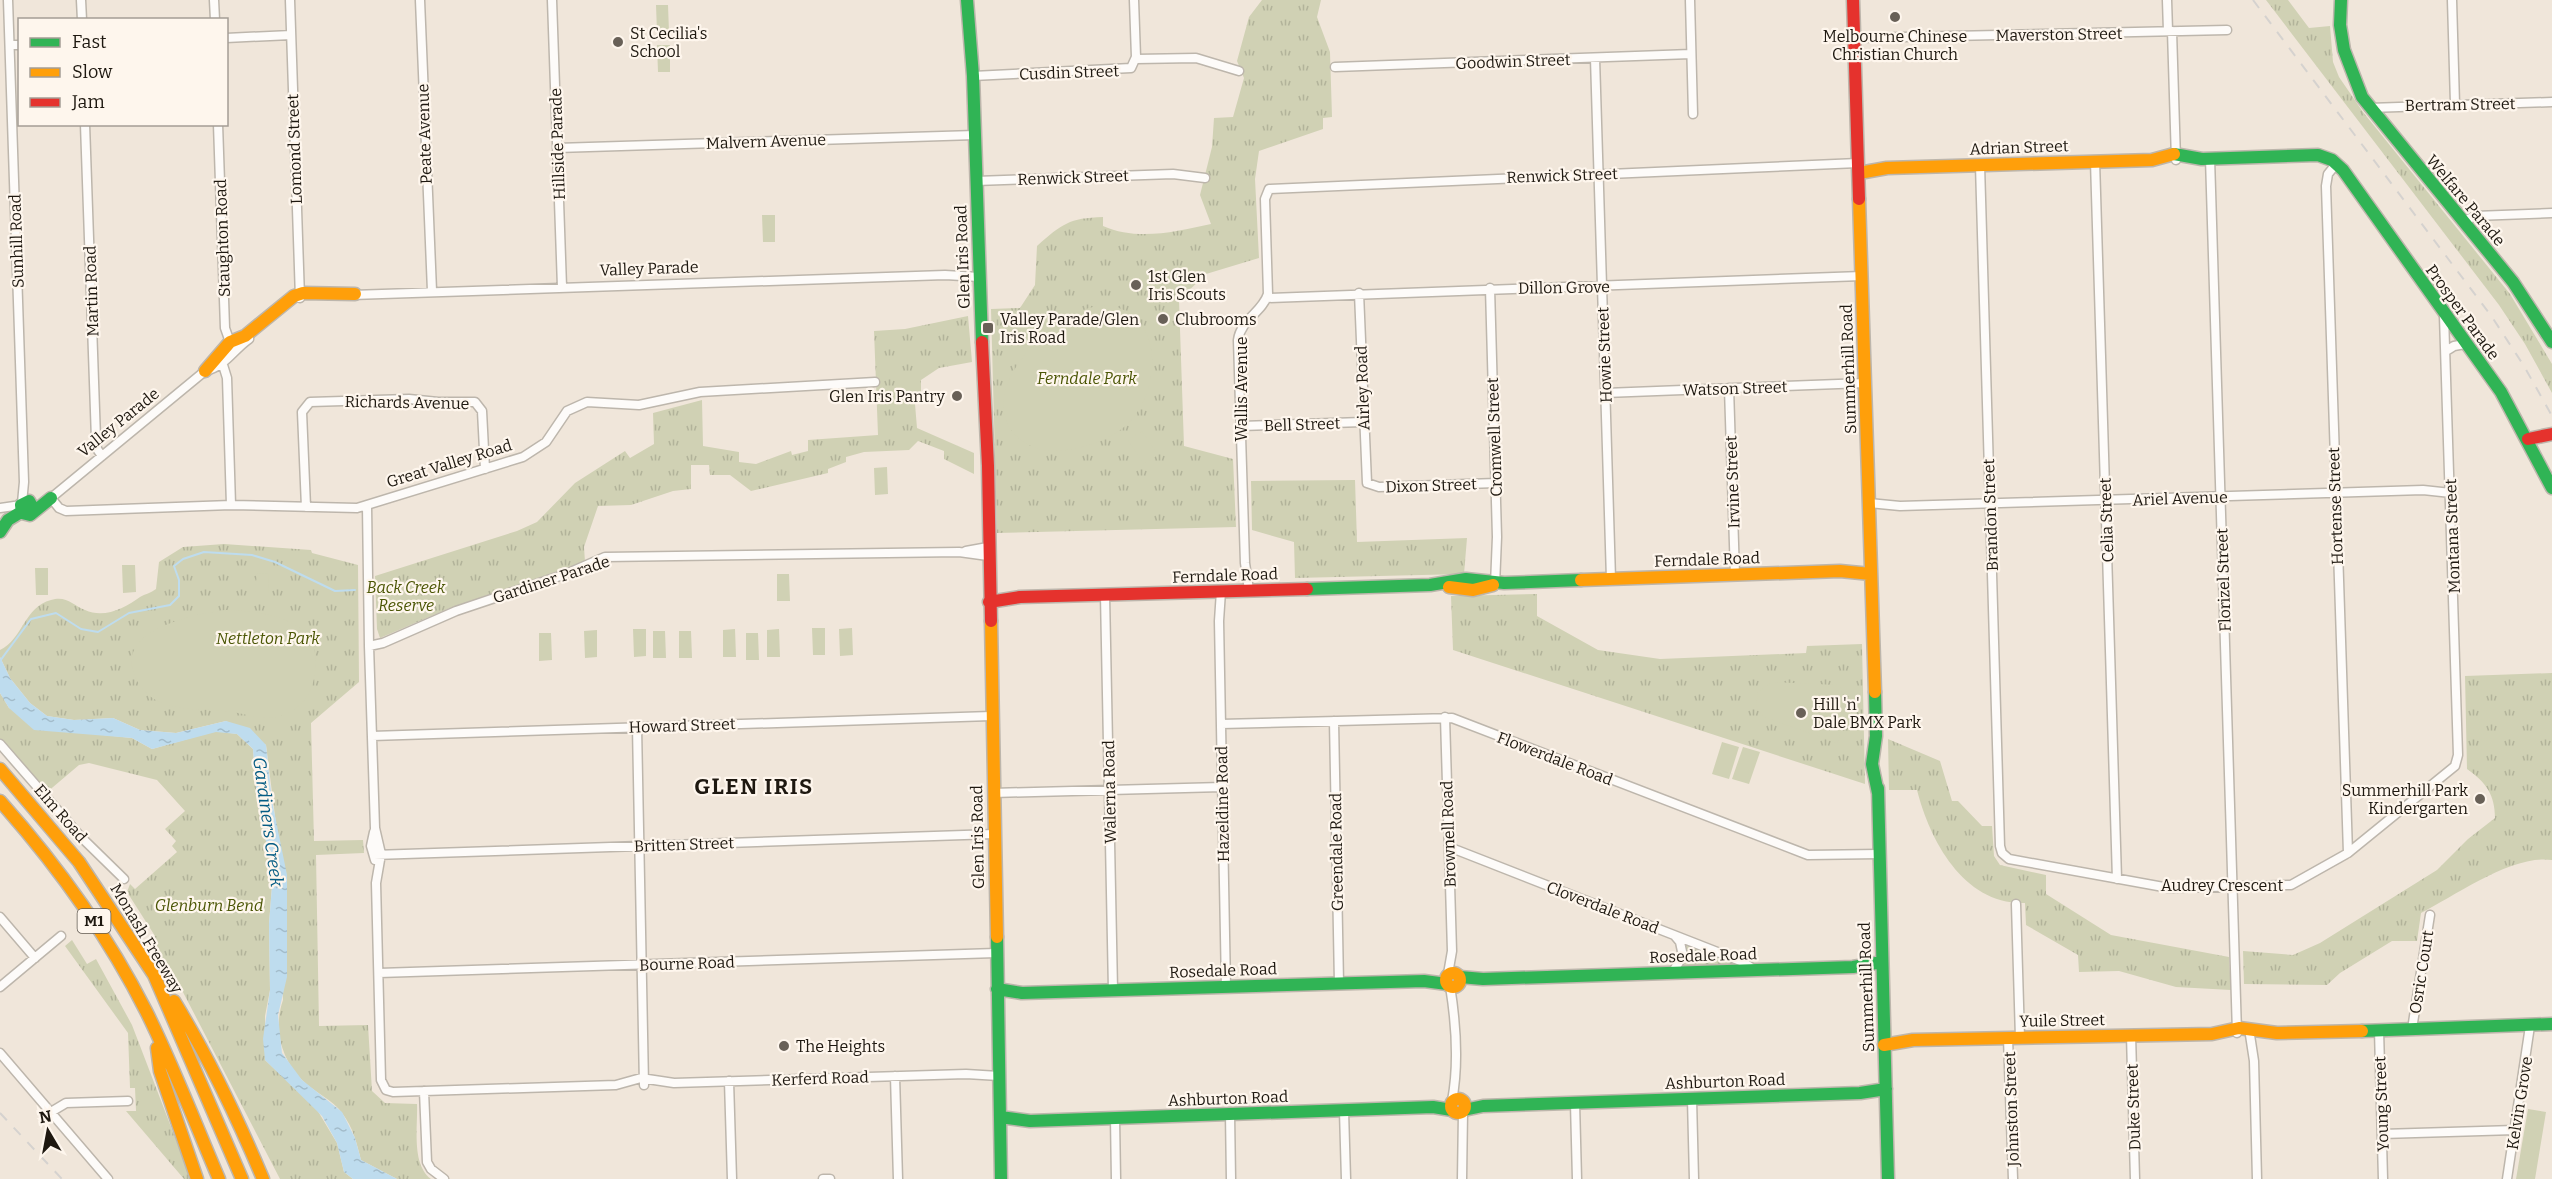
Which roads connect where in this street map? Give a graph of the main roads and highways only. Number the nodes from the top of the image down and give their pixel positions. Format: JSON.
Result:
{"nodes":[{"id":1,"x":967,"y":0,"type":"edge"},
{"id":2,"x":975,"y":0,"type":"edge"},
{"id":3,"x":1853,"y":0,"type":"edge"},
{"id":4,"x":2340,"y":2,"type":"edge"},
{"id":5,"x":973,"y":76,"type":"junction"},
{"id":6,"x":2337,"y":163,"type":"joint"},
{"id":7,"x":1859,"y":167,"type":"junction"},
{"id":8,"x":355,"y":294,"type":"road end"},
{"id":9,"x":2549,"y":330,"type":"edge"},
{"id":10,"x":205,"y":371,"type":"road end"},
{"id":11,"x":2551,"y":434,"type":"edge"},
{"id":12,"x":2531,"y":444,"type":"junction"},
{"id":13,"x":2552,"y":488,"type":"edge"},
{"id":14,"x":51,"y":498,"type":"road end"},
{"id":15,"x":1,"y":531,"type":"edge"},
{"id":16,"x":1871,"y":569,"type":"junction"},
{"id":17,"x":989,"y":597,"type":"junction"},
{"id":18,"x":0,"y":769,"type":"edge"},
{"id":19,"x":0,"y":801,"type":"edge"},
{"id":20,"x":1882,"y":966,"type":"junction"},
{"id":21,"x":154,"y":975,"type":"junction"},
{"id":22,"x":997,"y":994,"type":"junction"},
{"id":23,"x":2551,"y":1024,"type":"edge"},
{"id":24,"x":156,"y":1033,"type":"junction"},
{"id":25,"x":1884,"y":1041,"type":"junction"},
{"id":26,"x":1886,"y":1093,"type":"junction"},
{"id":27,"x":1000,"y":1121,"type":"junction"},
{"id":28,"x":197,"y":1179,"type":"edge"},
{"id":29,"x":219,"y":1179,"type":"edge"},
{"id":30,"x":242,"y":1179,"type":"edge"},
{"id":31,"x":263,"y":1179,"type":"edge"},
{"id":32,"x":1001,"y":1179,"type":"edge"},
{"id":33,"x":1888,"y":1179,"type":"edge"}],
"edges":[{"from":1,"to":5,"type":"main road","name":"Glen Iris Road"},
{"from":2,"to":5,"type":"main road","name":"Glen Iris Road"},
{"from":3,"to":7,"type":"main road","name":"Summerhill Road"},
{"from":4,"to":9,"type":"main road","name":"Welfare Parade"},
{"from":5,"to":17,"type":"main road","name":"Glen Iris Road"},
{"from":6,"to":7,"type":"main road","name":"Adrian Street"},
{"from":6,"to":12,"type":"main road","name":"Prosper Parade"},
{"from":7,"to":16,"type":"main road","name":"Summerhill Road"},
{"from":8,"to":10,"type":"main road","name":"Valley Parade"},
{"from":11,"to":12,"type":"main road"},
{"from":12,"to":13,"type":"main road","name":"Prosper Parade"},
{"from":14,"to":15,"type":"main road","name":"Valley Parade"},
{"from":16,"to":17,"type":"main road","name":"Ferndale Road"},
{"from":16,"to":20,"type":"main road","name":"Summerhill Road"},
{"from":17,"to":22,"type":"main road","name":"Glen Iris Road"},
{"from":18,"to":21,"type":"main road","name":"Monash Freeway","number":"M1"},
{"from":19,"to":24,"type":"main road","number":"M1"},
{"from":20,"to":22,"type":"main road","name":"Rosedale Road"},
{"from":20,"to":25,"type":"main road","name":"Summerhill Road"},
{"from":21,"to":30,"type":"main road","name":"Monash Freeway","number":"M1"},
{"from":21,"to":31,"type":"main road"},
{"from":22,"to":27,"type":"main road","name":"Glen Iris Road"},
{"from":23,"to":25,"type":"main road","name":"Yuile Street"},
{"from":24,"to":28,"type":"main road"},
{"from":24,"to":29,"type":"main road","number":"M1"},
{"from":25,"to":26,"type":"main road","name":"Summerhill Road"},
{"from":26,"to":27,"type":"main road","name":"Ashburton Road"},
{"from":26,"to":33,"type":"main road","name":"Summerhill Road"},
{"from":27,"to":32,"type":"main road","name":"Glen Iris Road"}]}
